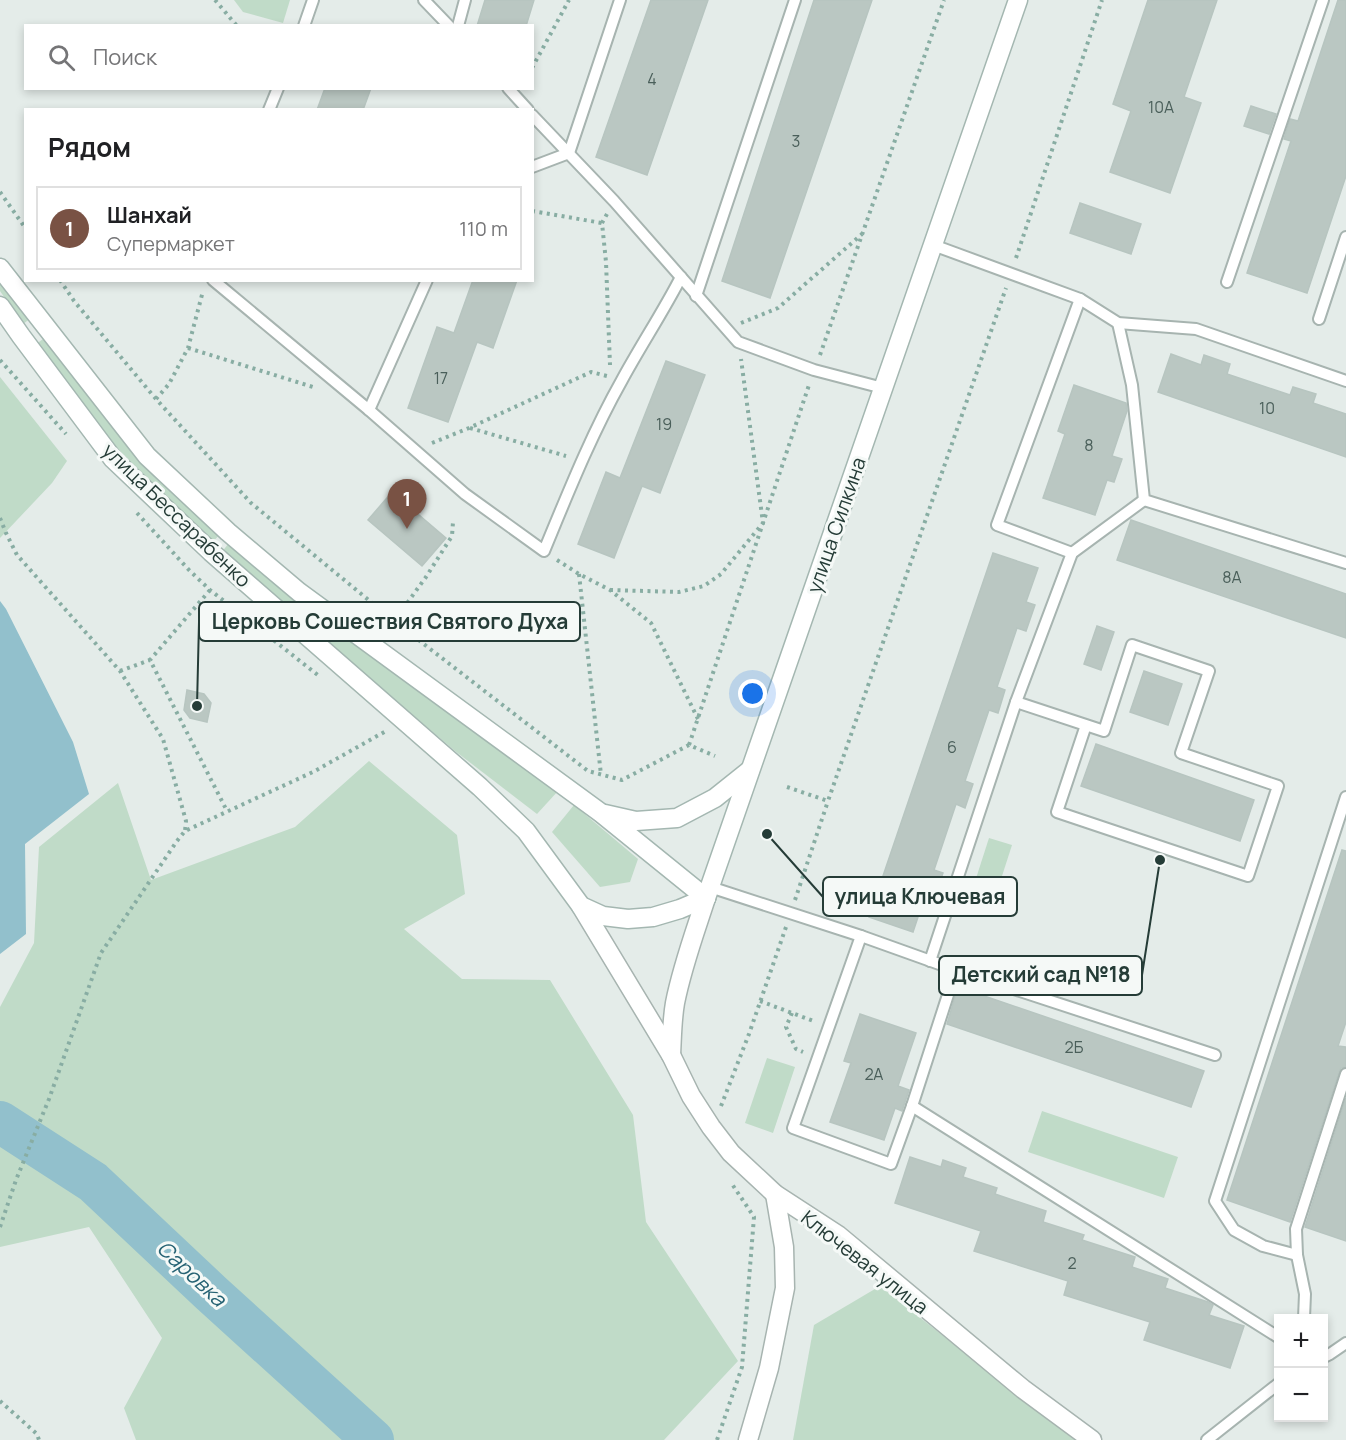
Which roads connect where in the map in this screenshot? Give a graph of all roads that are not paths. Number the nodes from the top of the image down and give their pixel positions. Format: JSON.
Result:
{"nodes":[{"id":1,"x":314,"y":0,"type":"edge"},
{"id":2,"x":424,"y":0,"type":"edge"},
{"id":3,"x":465,"y":0,"type":"edge"},
{"id":4,"x":620,"y":0,"type":"edge"},
{"id":5,"x":795,"y":0,"type":"edge"},
{"id":6,"x":1018,"y":0,"type":"edge"},
{"id":7,"x":1323,"y":0,"type":"edge"},
{"id":8,"x":305,"y":24,"type":"edge"},
{"id":9,"x":446,"y":24,"type":"edge"},
{"id":10,"x":459,"y":24,"type":"edge"},
{"id":11,"x":277,"y":90,"type":"edge"},
{"id":12,"x":510,"y":90,"type":"edge"},
{"id":13,"x":269,"y":108,"type":"edge"},
{"id":14,"x":526,"y":108,"type":"edge"},
{"id":15,"x":534,"y":117,"type":"edge"},
{"id":16,"x":569,"y":153,"type":"junction"},
{"id":17,"x":534,"y":166,"type":"edge"},
{"id":18,"x":1346,"y":237,"type":"edge"},
{"id":19,"x":933,"y":245,"type":"junction"},
{"id":20,"x":0,"y":268,"type":"edge"},
{"id":21,"x":681,"y":277,"type":"junction"},
{"id":22,"x":209,"y":282,"type":"edge"},
{"id":23,"x":426,"y":282,"type":"edge"},
{"id":24,"x":1227,"y":282,"type":"dead end"},
{"id":25,"x":696,"y":296,"type":"junction"},
{"id":26,"x":1080,"y":299,"type":"junction"},
{"id":27,"x":0,"y":306,"type":"edge"},
{"id":28,"x":1319,"y":319,"type":"dead end"},
{"id":29,"x":1118,"y":323,"type":"junction"},
{"id":30,"x":1346,"y":381,"type":"edge"},
{"id":31,"x":883,"y":388,"type":"junction"},
{"id":32,"x":369,"y":410,"type":"junction"},
{"id":33,"x":1144,"y":500,"type":"junction"},
{"id":34,"x":1072,"y":554,"type":"junction"},
{"id":35,"x":1346,"y":563,"type":"edge"},
{"id":36,"x":1016,"y":702,"type":"junction"},
{"id":37,"x":1086,"y":725,"type":"junction"},
{"id":38,"x":750,"y":770,"type":"junction"},
{"id":39,"x":1346,"y":797,"type":"edge"},
{"id":40,"x":602,"y":813,"type":"junction"},
{"id":41,"x":1343,"y":817,"type":"edge"},
{"id":42,"x":708,"y":892,"type":"junction"},
{"id":43,"x":581,"y":906,"type":"junction"},
{"id":44,"x":861,"y":936,"type":"junction"},
{"id":45,"x":930,"y":960,"type":"junction"},
{"id":46,"x":956,"y":970,"type":"junction"},
{"id":47,"x":671,"y":1055,"type":"junction"},
{"id":48,"x":1215,"y":1055,"type":"dead end"},
{"id":49,"x":1346,"y":1074,"type":"edge"},
{"id":50,"x":912,"y":1106,"type":"junction"},
{"id":51,"x":775,"y":1194,"type":"junction"},
{"id":52,"x":1297,"y":1255,"type":"junction"},
{"id":53,"x":1304,"y":1314,"type":"edge"},
{"id":54,"x":1274,"y":1334,"type":"edge"},
{"id":55,"x":1346,"y":1343,"type":"edge"},
{"id":56,"x":1328,"y":1355,"type":"edge"},
{"id":57,"x":1274,"y":1387,"type":"edge"},
{"id":58,"x":748,"y":1440,"type":"edge"},
{"id":59,"x":1092,"y":1440,"type":"edge"},
{"id":60,"x":1207,"y":1440,"type":"edge"}],
"edges":[{"from":1,"to":8,"type":"lane"},
{"from":2,"to":9,"type":"lane"},
{"from":3,"to":10,"type":"lane"},
{"from":4,"to":16,"type":"lane"},
{"from":5,"to":25,"type":"lane"},
{"from":6,"to":19,"type":"main road","name":"улица Силкина"},
{"from":7,"to":24,"type":"lane"},
{"from":11,"to":13,"type":"lane"},
{"from":12,"to":14,"type":"lane"},
{"from":15,"to":16,"type":"lane"},
{"from":16,"to":17,"type":"lane"},
{"from":16,"to":21,"type":"lane"},
{"from":18,"to":28,"type":"lane"},
{"from":19,"to":26,"type":"lane"},
{"from":19,"to":31,"type":"main road","name":"улица Силкина"},
{"from":20,"to":40,"type":"main road","name":"улица Бессарабенко"},
{"from":21,"to":25,"type":"lane"},
{"from":21,"to":32,"type":"lane"},
{"from":22,"to":32,"type":"lane"},
{"from":23,"to":32,"type":"lane"},
{"from":25,"to":31,"type":"lane"},
{"from":26,"to":29,"type":"lane"},
{"from":26,"to":34,"type":"lane"},
{"from":27,"to":43,"type":"main road","name":"улица Бессарабенко"},
{"from":29,"to":30,"type":"lane"},
{"from":29,"to":33,"type":"lane"},
{"from":31,"to":38,"type":"main road","name":"улица Силкина"},
{"from":33,"to":34,"type":"lane"},
{"from":33,"to":35,"type":"lane"},
{"from":34,"to":36,"type":"lane"},
{"from":36,"to":37,"type":"lane"},
{"from":36,"to":45,"type":"lane"},
{"from":37,"to":37,"type":"lane"},
{"from":38,"to":40,"type":"main road","name":"улица Бессарабенко"},
{"from":38,"to":42,"type":"main road","name":"улица Силкина"},
{"from":39,"to":41,"type":"lane"},
{"from":40,"to":42,"type":"main road","name":"улица Бессарабенко"},
{"from":41,"to":52,"type":"lane"},
{"from":42,"to":43,"type":"main road"},
{"from":42,"to":44,"type":"lane"},
{"from":42,"to":47,"type":"main road","name":"улица Силкина"},
{"from":43,"to":47,"type":"main road","name":"улица Бессарабенко"},
{"from":44,"to":45,"type":"lane"},
{"from":44,"to":50,"type":"lane"},
{"from":45,"to":46,"type":"lane"},
{"from":46,"to":48,"type":"lane"},
{"from":46,"to":50,"type":"lane"},
{"from":47,"to":51,"type":"main road","name":"Ключевая улица"},
{"from":49,"to":52,"type":"lane"},
{"from":50,"to":54,"type":"lane"},
{"from":51,"to":58,"type":"main road"},
{"from":51,"to":59,"type":"main road","name":"Ключевая улица"},
{"from":52,"to":53,"type":"lane"},
{"from":55,"to":56,"type":"lane"},
{"from":57,"to":60,"type":"lane"}]}
